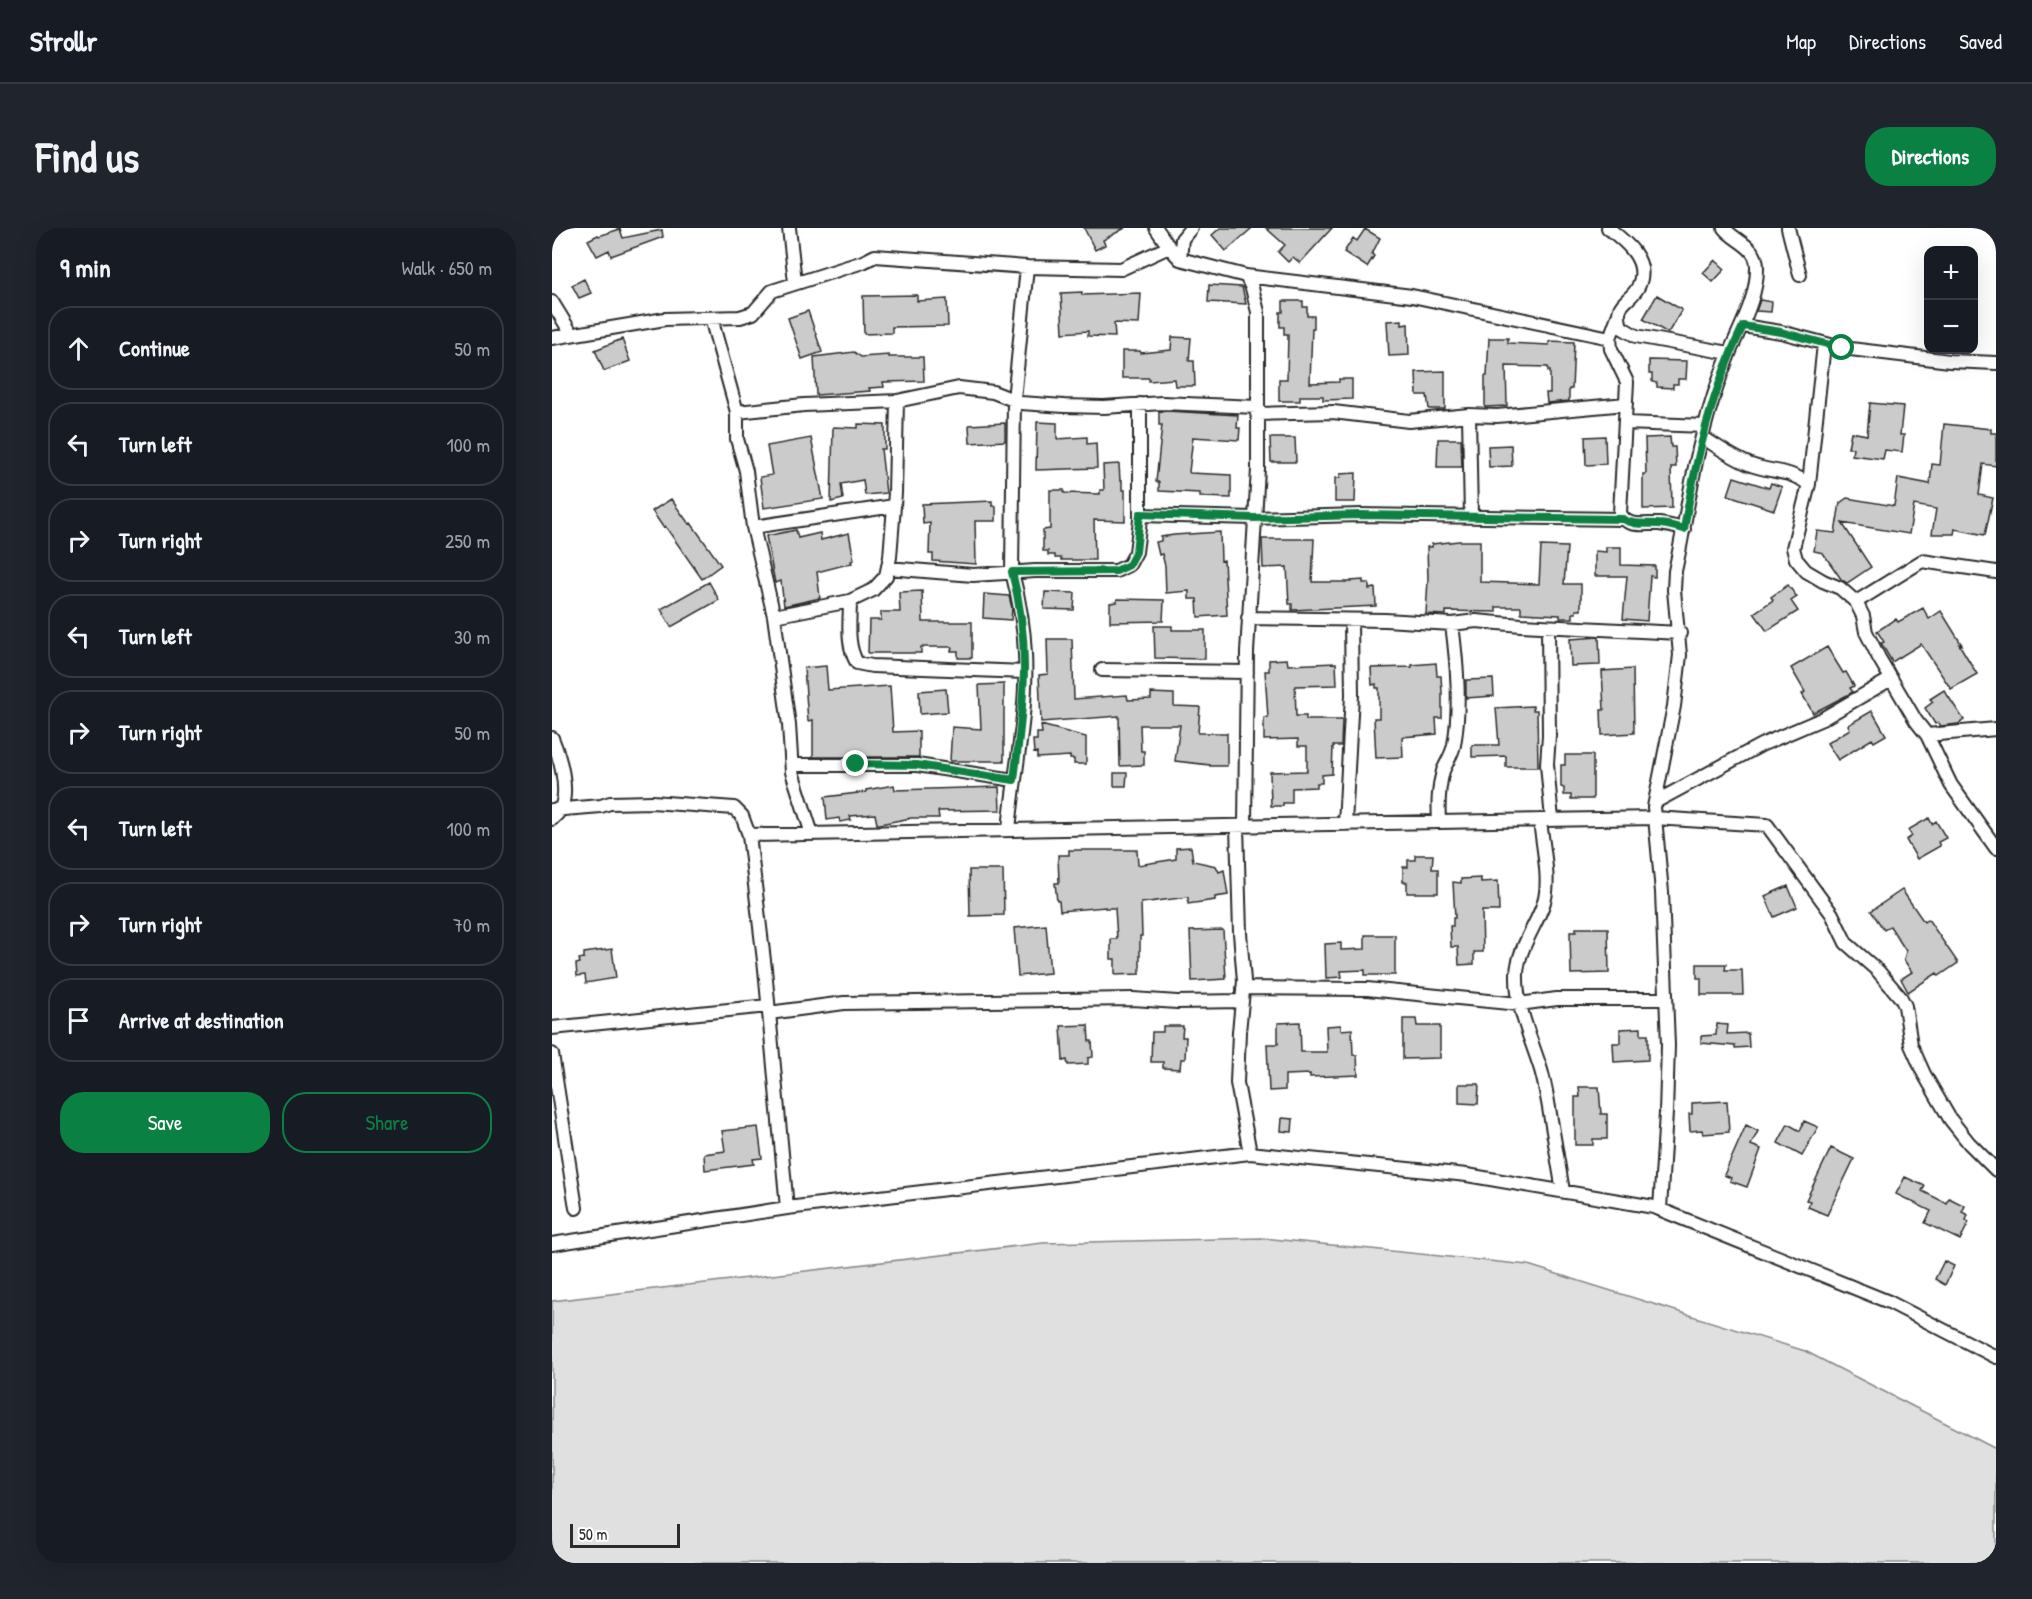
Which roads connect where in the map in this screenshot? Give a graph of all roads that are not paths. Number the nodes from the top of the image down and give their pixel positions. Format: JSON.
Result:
{"nodes":[{"id":1,"x":789,"y":228,"type":"edge"},
{"id":2,"x":1156,"y":228,"type":"edge"},
{"id":3,"x":1191,"y":228,"type":"edge"},
{"id":4,"x":1608,"y":228,"type":"edge"},
{"id":5,"x":1724,"y":228,"type":"edge"},
{"id":6,"x":1788,"y":228,"type":"edge"},
{"id":7,"x":1169,"y":247,"type":"junction"},
{"id":8,"x":1180,"y":259,"type":"junction"},
{"id":9,"x":1027,"y":267,"type":"junction"},
{"id":10,"x":1800,"y":275,"type":"dead end"},
{"id":11,"x":1246,"y":276,"type":"junction"},
{"id":12,"x":795,"y":282,"type":"junction"},
{"id":13,"x":552,"y":302,"type":"edge"},
{"id":14,"x":1618,"y":316,"type":"junction"},
{"id":15,"x":711,"y":318,"type":"junction"},
{"id":16,"x":1743,"y":326,"type":"junction"},
{"id":17,"x":571,"y":333,"type":"junction"},
{"id":18,"x":552,"y":338,"type":"edge"},
{"id":19,"x":1610,"y":338,"type":"junction"},
{"id":20,"x":1824,"y":344,"type":"junction"},
{"id":21,"x":1729,"y":353,"type":"junction"},
{"id":22,"x":1996,"y":363,"type":"edge"},
{"id":23,"x":1014,"y":400,"type":"junction"},
{"id":24,"x":897,"y":401,"type":"junction"},
{"id":25,"x":1140,"y":404,"type":"junction"},
{"id":26,"x":1626,"y":404,"type":"junction"},
{"id":27,"x":1257,"y":411,"type":"junction"},
{"id":28,"x":738,"y":412,"type":"junction"},
{"id":29,"x":1468,"y":415,"type":"junction"},
{"id":30,"x":1625,"y":423,"type":"junction"},
{"id":31,"x":1703,"y":431,"type":"junction"},
{"id":32,"x":1809,"y":484,"type":"junction"},
{"id":33,"x":894,"y":506,"type":"junction"},
{"id":34,"x":1140,"y":514,"type":"junction"},
{"id":35,"x":1471,"y":517,"type":"junction"},
{"id":36,"x":1254,"y":518,"type":"junction"},
{"id":37,"x":1623,"y":519,"type":"junction"},
{"id":38,"x":753,"y":527,"type":"junction"},
{"id":39,"x":1684,"y":529,"type":"junction"},
{"id":40,"x":888,"y":568,"type":"junction"},
{"id":41,"x":1012,"y":572,"type":"junction"},
{"id":42,"x":1996,"y":572,"type":"edge"},
{"id":43,"x":850,"y":601,"type":"junction"},
{"id":44,"x":1856,"y":602,"type":"junction"},
{"id":45,"x":774,"y":616,"type":"junction"},
{"id":46,"x":1248,"y":618,"type":"junction"},
{"id":47,"x":1351,"y":621,"type":"junction"},
{"id":48,"x":1452,"y":624,"type":"junction"},
{"id":49,"x":1548,"y":627,"type":"junction"},
{"id":50,"x":1680,"y":633,"type":"junction"},
{"id":51,"x":1102,"y":670,"type":"dead end"},
{"id":52,"x":1025,"y":672,"type":"junction"},
{"id":53,"x":1247,"y":672,"type":"junction"},
{"id":54,"x":1891,"y":679,"type":"junction"},
{"id":55,"x":1996,"y":729,"type":"edge"},
{"id":56,"x":1927,"y":735,"type":"junction"},
{"id":57,"x":552,"y":738,"type":"edge"},
{"id":58,"x":792,"y":765,"type":"junction"},
{"id":59,"x":1014,"y":780,"type":"junction"},
{"id":60,"x":1657,"y":801,"type":"junction"},
{"id":61,"x":557,"y":810,"type":"edge"},
{"id":62,"x":1654,"y":818,"type":"junction"},
{"id":63,"x":552,"y":819,"type":"edge"},
{"id":64,"x":1546,"y":820,"type":"junction"},
{"id":65,"x":1439,"y":822,"type":"junction"},
{"id":66,"x":1345,"y":824,"type":"junction"},
{"id":67,"x":1241,"y":826,"type":"junction"},
{"id":68,"x":1009,"y":830,"type":"junction"},
{"id":69,"x":812,"y":834,"type":"junction"},
{"id":70,"x":749,"y":835,"type":"junction"},
{"id":71,"x":1996,"y":848,"type":"edge"},
{"id":72,"x":1243,"y":994,"type":"junction"},
{"id":73,"x":1666,"y":999,"type":"junction"},
{"id":74,"x":1519,"y":1004,"type":"junction"},
{"id":75,"x":769,"y":1009,"type":"junction"},
{"id":76,"x":552,"y":1028,"type":"edge"},
{"id":77,"x":552,"y":1054,"type":"edge"},
{"id":78,"x":1250,"y":1153,"type":"junction"},
{"id":79,"x":1996,"y":1170,"type":"edge"},
{"id":80,"x":1563,"y":1191,"type":"junction"},
{"id":81,"x":576,"y":1208,"type":"dead end"},
{"id":82,"x":787,"y":1208,"type":"junction"},
{"id":83,"x":1660,"y":1209,"type":"junction"},
{"id":84,"x":552,"y":1244,"type":"edge"},
{"id":85,"x":1996,"y":1357,"type":"edge"}],
"edges":[{"from":1,"to":12,"type":"street"},
{"from":2,"to":7,"type":"street"},
{"from":3,"to":8,"type":"street"},
{"from":4,"to":14,"type":"street"},
{"from":5,"to":16,"type":"street"},
{"from":6,"to":10,"type":"street"},
{"from":7,"to":8,"type":"street"},
{"from":7,"to":9,"type":"street"},
{"from":8,"to":11,"type":"street"},
{"from":9,"to":12,"type":"street"},
{"from":9,"to":23,"type":"street"},
{"from":11,"to":19,"type":"street"},
{"from":11,"to":27,"type":"street"},
{"from":12,"to":15,"type":"street"},
{"from":13,"to":17,"type":"street"},
{"from":14,"to":19,"type":"street"},
{"from":14,"to":21,"type":"street"},
{"from":15,"to":17,"type":"street"},
{"from":15,"to":28,"type":"street"},
{"from":16,"to":20,"type":"street"},
{"from":16,"to":21,"type":"street"},
{"from":17,"to":18,"type":"street"},
{"from":19,"to":26,"type":"street"},
{"from":20,"to":22,"type":"street"},
{"from":20,"to":32,"type":"street"},
{"from":21,"to":31,"type":"street"},
{"from":23,"to":24,"type":"street"},
{"from":23,"to":25,"type":"street"},
{"from":23,"to":41,"type":"street"},
{"from":24,"to":28,"type":"street"},
{"from":24,"to":33,"type":"street"},
{"from":25,"to":27,"type":"street"},
{"from":25,"to":34,"type":"street"},
{"from":26,"to":29,"type":"street"},
{"from":26,"to":30,"type":"street"},
{"from":27,"to":29,"type":"street"},
{"from":27,"to":36,"type":"street"},
{"from":28,"to":38,"type":"street"},
{"from":29,"to":35,"type":"street"},
{"from":30,"to":31,"type":"street"},
{"from":30,"to":37,"type":"street"},
{"from":31,"to":32,"type":"street"},
{"from":31,"to":39,"type":"street"},
{"from":32,"to":44,"type":"street"},
{"from":33,"to":38,"type":"street"},
{"from":33,"to":40,"type":"street"},
{"from":34,"to":36,"type":"street"},
{"from":34,"to":41,"type":"street"},
{"from":35,"to":36,"type":"street"},
{"from":35,"to":37,"type":"street"},
{"from":36,"to":46,"type":"street"},
{"from":37,"to":39,"type":"street"},
{"from":38,"to":45,"type":"street"},
{"from":39,"to":50,"type":"street"},
{"from":40,"to":41,"type":"street"},
{"from":40,"to":43,"type":"street"},
{"from":41,"to":52,"type":"street"},
{"from":42,"to":44,"type":"street"},
{"from":43,"to":45,"type":"street"},
{"from":43,"to":52,"type":"street"},
{"from":44,"to":54,"type":"street"},
{"from":45,"to":58,"type":"street"},
{"from":46,"to":47,"type":"street"},
{"from":46,"to":53,"type":"street"},
{"from":47,"to":48,"type":"street"},
{"from":47,"to":66,"type":"street"},
{"from":48,"to":49,"type":"street"},
{"from":48,"to":65,"type":"street"},
{"from":49,"to":50,"type":"street"},
{"from":49,"to":64,"type":"street"},
{"from":50,"to":60,"type":"street"},
{"from":51,"to":53,"type":"street"},
{"from":52,"to":59,"type":"street"},
{"from":53,"to":67,"type":"street"},
{"from":54,"to":56,"type":"street"},
{"from":54,"to":60,"type":"street"},
{"from":55,"to":56,"type":"street"},
{"from":56,"to":71,"type":"street"},
{"from":57,"to":61,"type":"street"},
{"from":58,"to":59,"type":"street"},
{"from":58,"to":69,"type":"street"},
{"from":59,"to":68,"type":"street"},
{"from":60,"to":62,"type":"street"},
{"from":61,"to":63,"type":"street"},
{"from":61,"to":70,"type":"street"},
{"from":62,"to":64,"type":"street"},
{"from":62,"to":73,"type":"street"},
{"from":62,"to":79,"type":"street"},
{"from":64,"to":65,"type":"street"},
{"from":64,"to":74,"type":"street"},
{"from":65,"to":66,"type":"street"},
{"from":66,"to":67,"type":"street"},
{"from":67,"to":68,"type":"street"},
{"from":67,"to":72,"type":"street"},
{"from":68,"to":69,"type":"street"},
{"from":69,"to":70,"type":"street"},
{"from":70,"to":75,"type":"street"},
{"from":72,"to":74,"type":"street"},
{"from":72,"to":75,"type":"street"},
{"from":72,"to":78,"type":"street"},
{"from":73,"to":74,"type":"street"},
{"from":73,"to":83,"type":"street"},
{"from":74,"to":80,"type":"street"},
{"from":75,"to":76,"type":"street"},
{"from":75,"to":82,"type":"street"},
{"from":77,"to":81,"type":"street"},
{"from":78,"to":80,"type":"street"},
{"from":78,"to":82,"type":"street"},
{"from":80,"to":83,"type":"street"},
{"from":82,"to":84,"type":"street"},
{"from":83,"to":85,"type":"street"}]}
